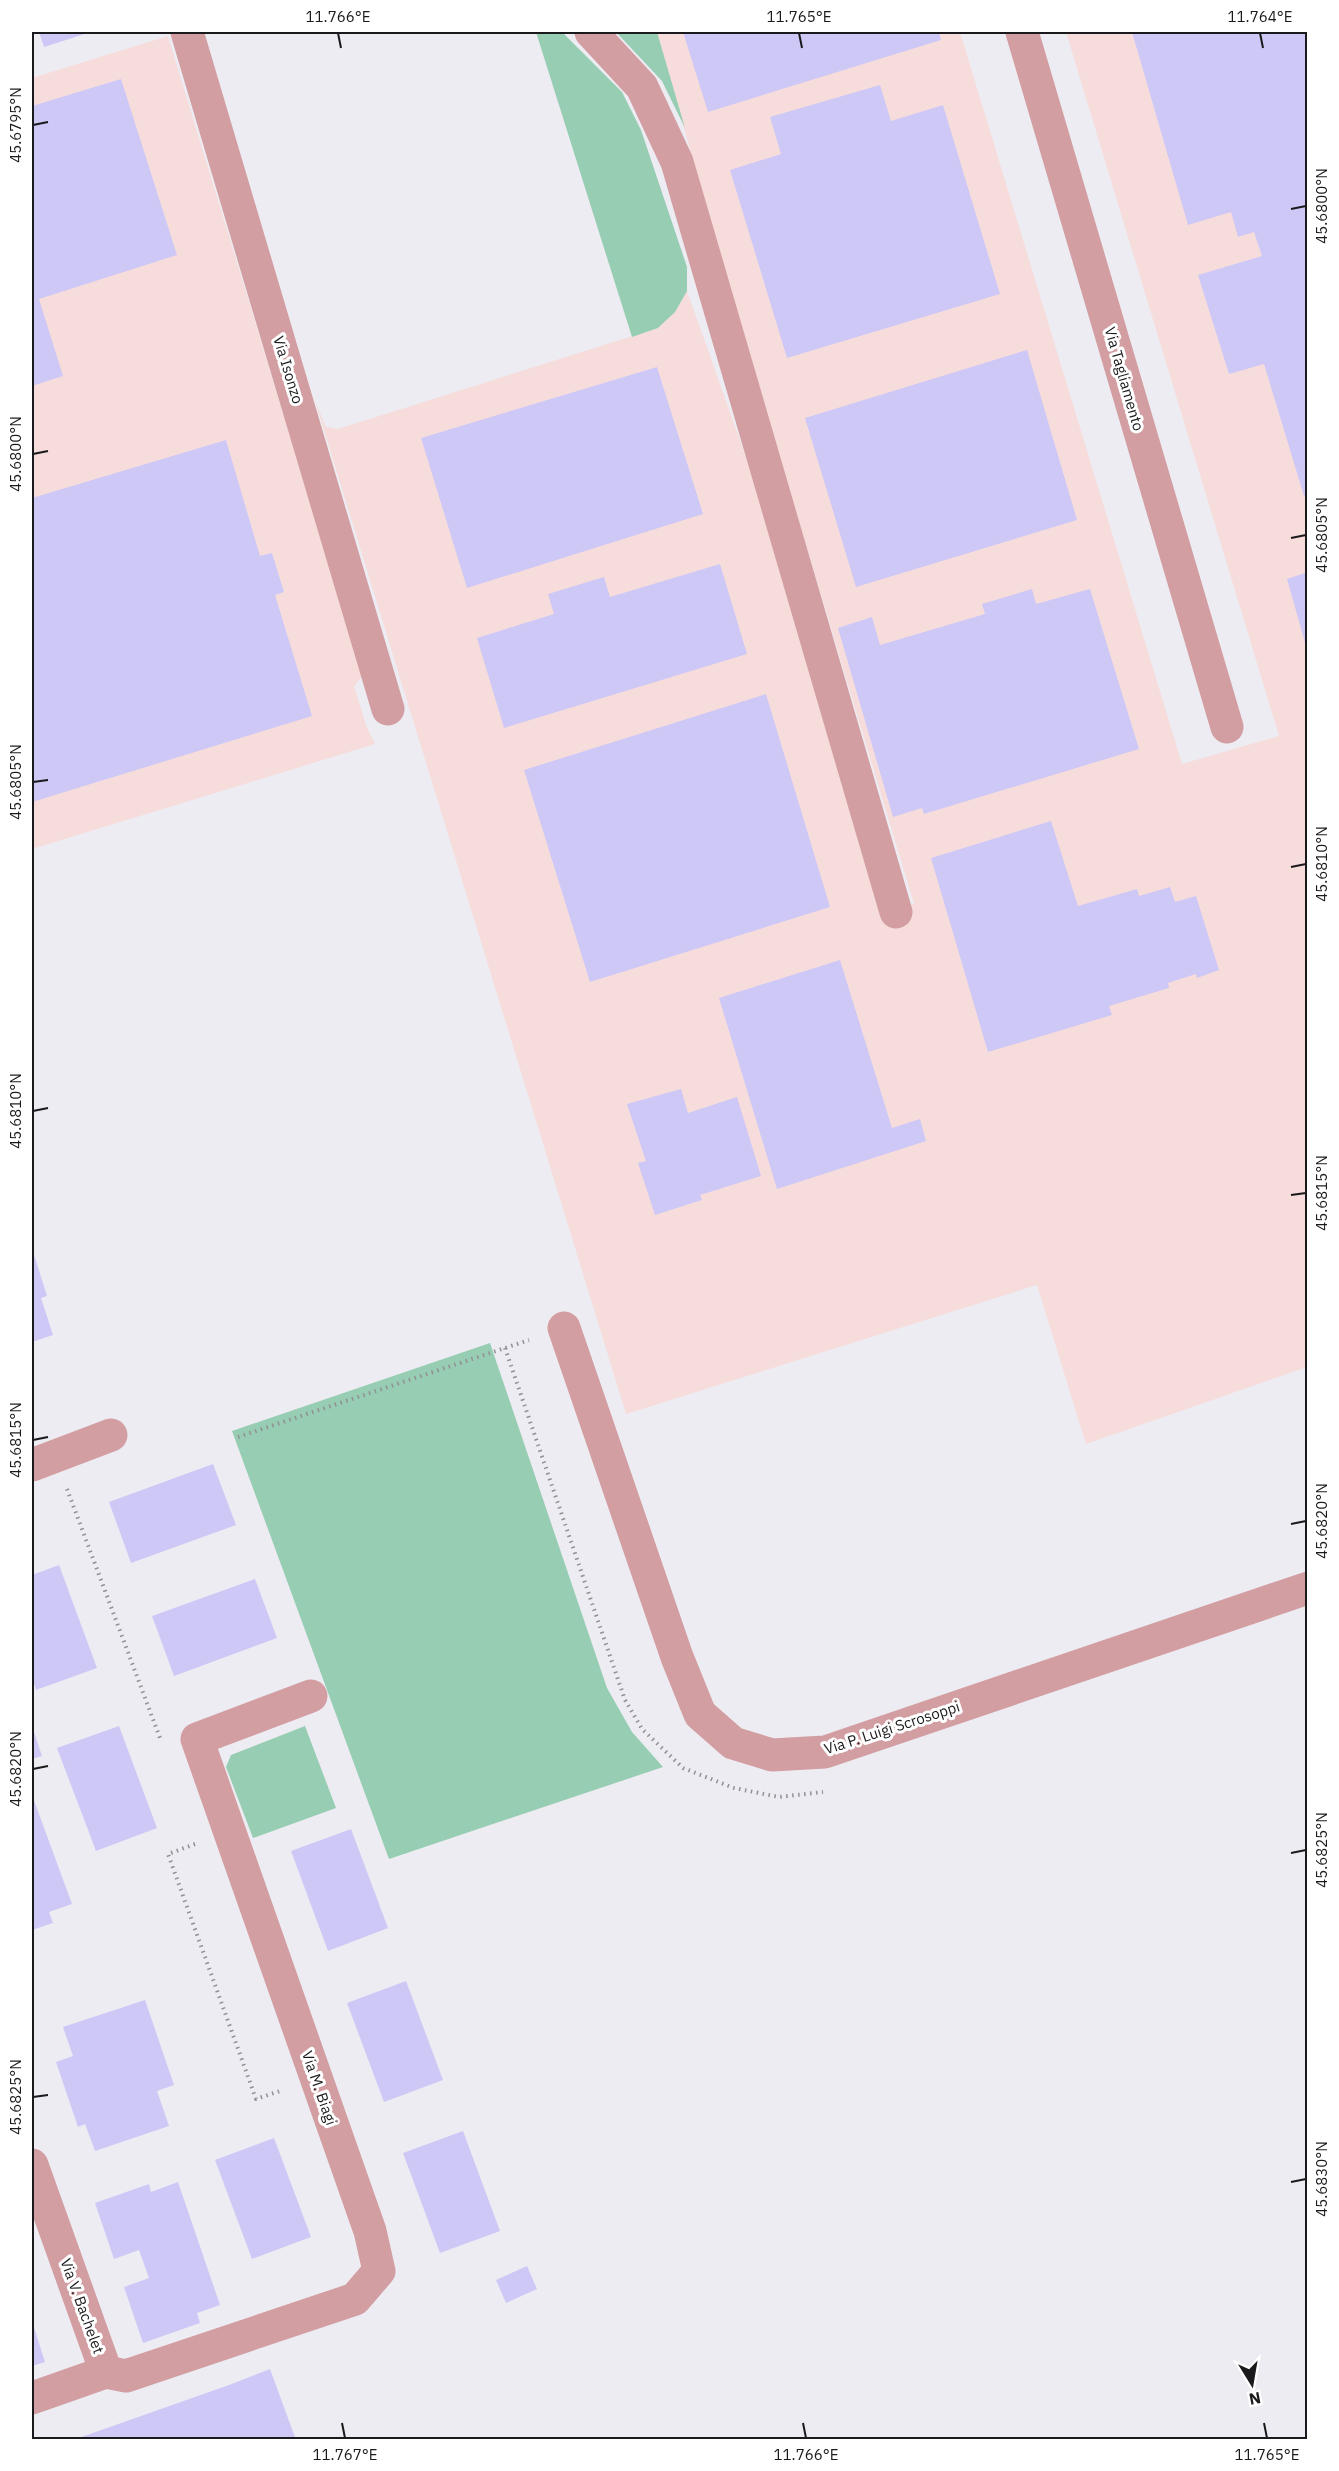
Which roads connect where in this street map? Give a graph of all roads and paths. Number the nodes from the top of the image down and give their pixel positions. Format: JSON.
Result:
{"nodes":[{"id":1,"x":188,"y":32,"type":"edge"},
{"id":2,"x":591,"y":32,"type":"edge"},
{"id":3,"x":1022,"y":32,"type":"edge"},
{"id":4,"x":388,"y":709,"type":"dead end"},
{"id":5,"x":1227,"y":727,"type":"dead end"},
{"id":6,"x":896,"y":912,"type":"dead end"},
{"id":7,"x":564,"y":1328,"type":"joint"},
{"id":8,"x":505,"y":1348,"type":"junction"},
{"id":9,"x":111,"y":1435,"type":"dead end"},
{"id":10,"x":238,"y":1437,"type":"dead end"},
{"id":11,"x":32,"y":1465,"type":"edge"},
{"id":12,"x":67,"y":1489,"type":"dead end"},
{"id":13,"x":1308,"y":1588,"type":"edge"},
{"id":14,"x":311,"y":1696,"type":"dead end"},
{"id":15,"x":162,"y":1743,"type":"dead end"},
{"id":16,"x":827,"y":1791,"type":"dead end"},
{"id":17,"x":199,"y":1842,"type":"dead end"},
{"id":18,"x":288,"y":2088,"type":"dead end"},
{"id":19,"x":32,"y":2165,"type":"edge"},
{"id":20,"x":106,"y":2372,"type":"junction"},
{"id":21,"x":32,"y":2398,"type":"edge"}],
"edges":[{"from":1,"to":4,"type":"street","name":"Via Isonzo"},
{"from":2,"to":6,"type":"street"},
{"from":3,"to":5,"type":"street","name":"Via Tagliamento"},
{"from":7,"to":8,"type":"path"},
{"from":7,"to":13,"type":"street","name":"Via P. Luigi Scrosoppi"},
{"from":8,"to":10,"type":"path"},
{"from":8,"to":16,"type":"path"},
{"from":9,"to":11,"type":"street"},
{"from":12,"to":15,"type":"path"},
{"from":14,"to":20,"type":"street","name":"Via M. Biagi"},
{"from":17,"to":18,"type":"path"},
{"from":19,"to":20,"type":"street","name":"Via V. Bachelet"},
{"from":20,"to":21,"type":"street","name":"Via V. Bachelet"}]}
